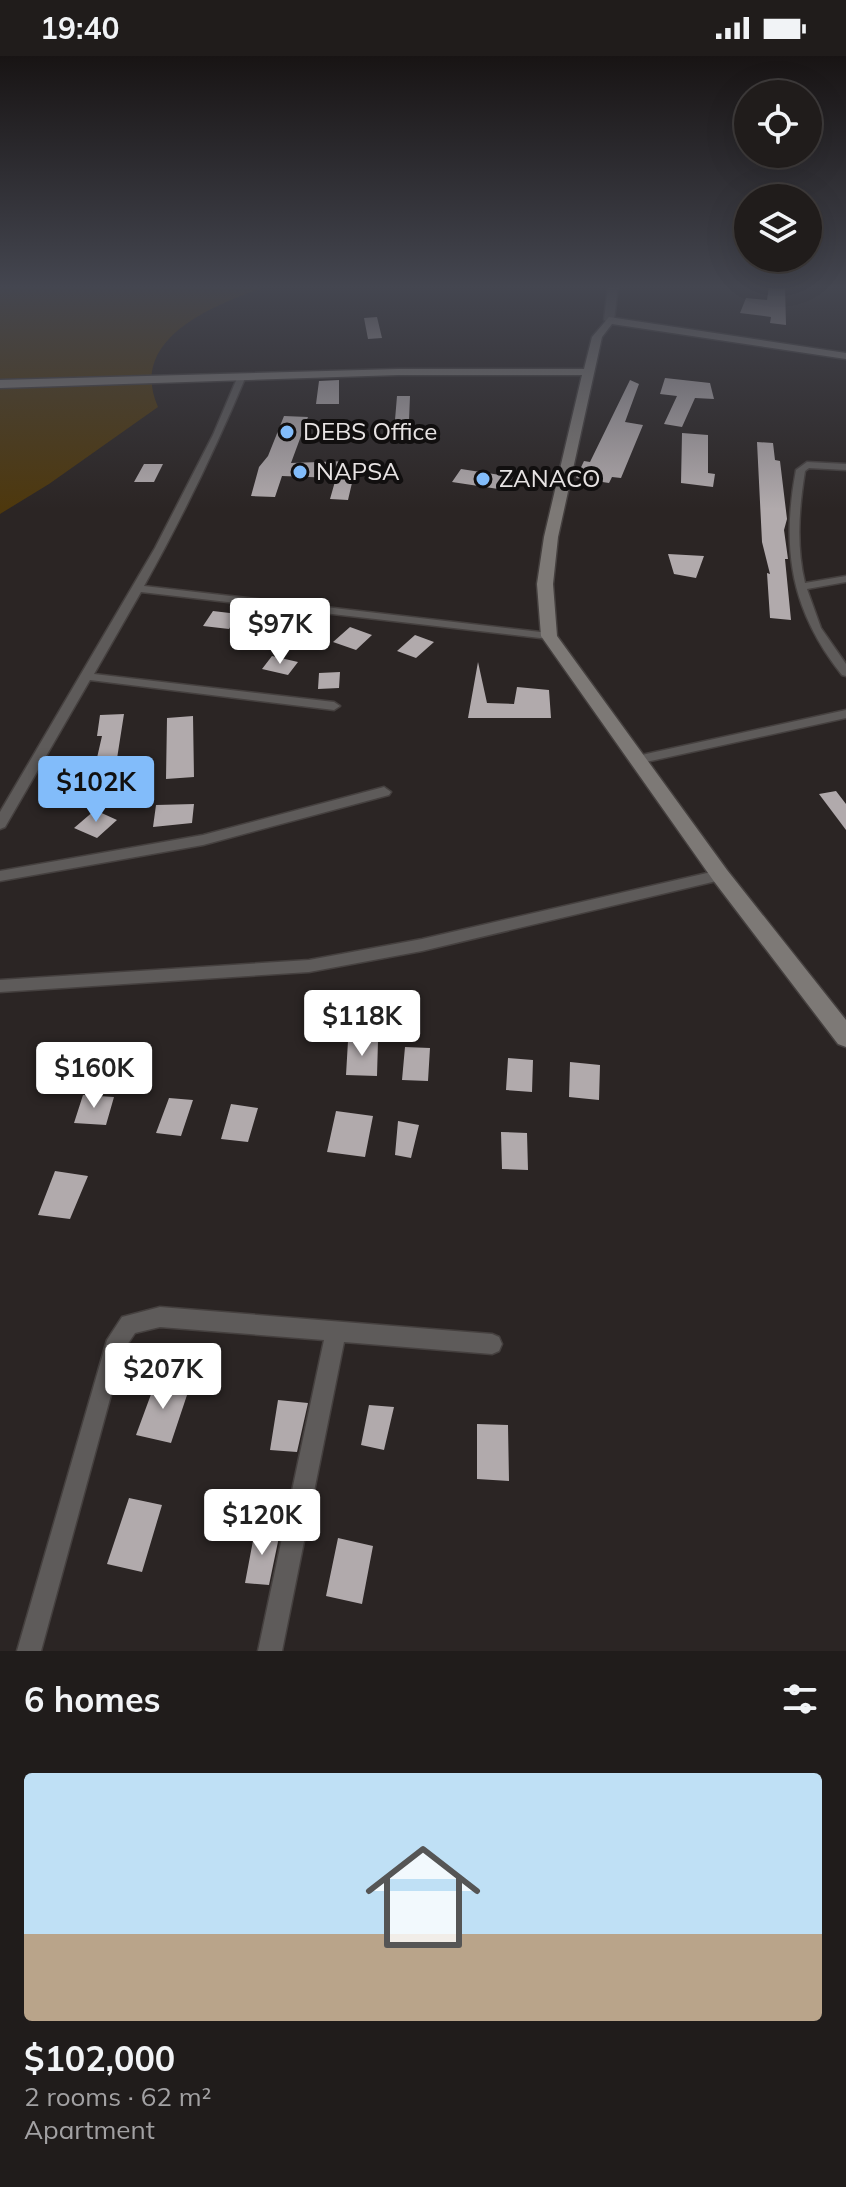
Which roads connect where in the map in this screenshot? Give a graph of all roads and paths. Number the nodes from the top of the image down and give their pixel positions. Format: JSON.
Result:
{"nodes":[{"id":1,"x":592,"y":360,"type":"edge"},
{"id":2,"x":589,"y":372,"type":"junction"},
{"id":3,"x":242,"y":376,"type":"junction"},
{"id":4,"x":0,"y":384,"type":"edge"},
{"id":5,"x":846,"y":467,"type":"edge"},
{"id":6,"x":846,"y":579,"type":"edge"},
{"id":7,"x":800,"y":587,"type":"junction"},
{"id":8,"x":140,"y":589,"type":"junction"},
{"id":9,"x":549,"y":636,"type":"junction"},
{"id":10,"x":846,"y":672,"type":"edge"},
{"id":11,"x":84,"y":676,"type":"junction"},
{"id":12,"x":334,"y":706,"type":"dead end"},
{"id":13,"x":846,"y":714,"type":"edge"},
{"id":14,"x":637,"y":760,"type":"junction"},
{"id":15,"x":384,"y":792,"type":"dead end"},
{"id":16,"x":0,"y":824,"type":"edge"},
{"id":17,"x":720,"y":875,"type":"junction"},
{"id":18,"x":0,"y":876,"type":"edge"},
{"id":19,"x":0,"y":986,"type":"edge"},
{"id":20,"x":846,"y":1037,"type":"edge"},
{"id":21,"x":336,"y":1330,"type":"junction"},
{"id":22,"x":492,"y":1344,"type":"dead end"},
{"id":23,"x":29,"y":1651,"type":"edge"},
{"id":24,"x":270,"y":1651,"type":"edge"}],
"edges":[{"from":1,"to":2,"type":"main road"},
{"from":2,"to":3,"type":"main road"},
{"from":2,"to":9,"type":"main road"},
{"from":3,"to":4,"type":"main road"},
{"from":3,"to":8,"type":"street"},
{"from":5,"to":7,"type":"street"},
{"from":6,"to":7,"type":"street"},
{"from":7,"to":10,"type":"street"},
{"from":8,"to":9,"type":"street"},
{"from":8,"to":11,"type":"street"},
{"from":9,"to":14,"type":"main road"},
{"from":11,"to":12,"type":"street"},
{"from":11,"to":16,"type":"street"},
{"from":13,"to":14,"type":"street"},
{"from":14,"to":17,"type":"main road"},
{"from":15,"to":18,"type":"street"},
{"from":17,"to":19,"type":"street"},
{"from":17,"to":20,"type":"main road"},
{"from":21,"to":22,"type":"street"},
{"from":21,"to":23,"type":"street"},
{"from":21,"to":24,"type":"street"}]}
